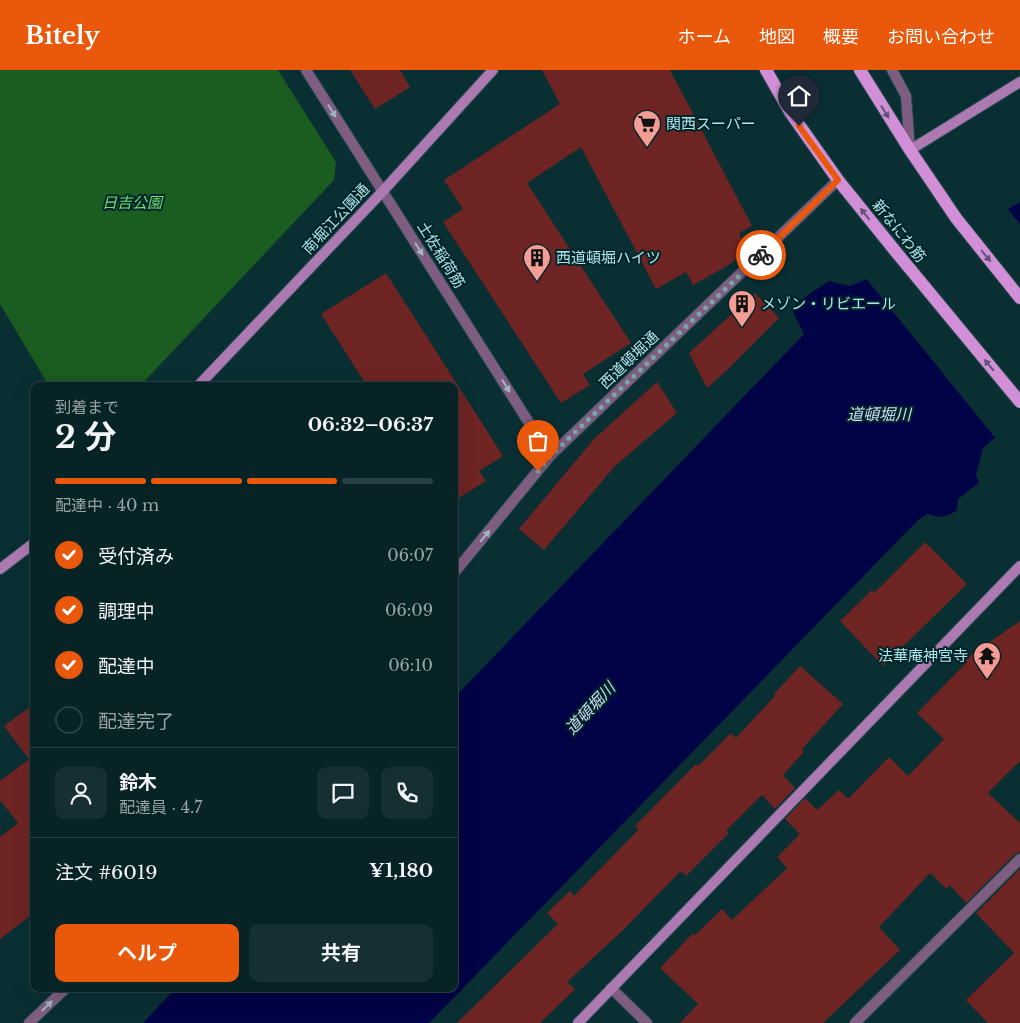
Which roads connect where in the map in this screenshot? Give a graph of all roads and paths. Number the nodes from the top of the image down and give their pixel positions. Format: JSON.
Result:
{"nodes":[{"id":1,"x":306,"y":70,"type":"edge"},
{"id":2,"x":493,"y":70,"type":"edge"},
{"id":3,"x":766,"y":70,"type":"edge"},
{"id":4,"x":860,"y":70,"type":"edge"},
{"id":5,"x":892,"y":70,"type":"edge"},
{"id":6,"x":1020,"y":82,"type":"edge"},
{"id":7,"x":910,"y":150,"type":"junction"},
{"id":8,"x":838,"y":180,"type":"junction"},
{"id":9,"x":383,"y":191,"type":"junction"},
{"id":10,"x":1020,"y":298,"type":"edge"},
{"id":11,"x":202,"y":382,"type":"edge"},
{"id":12,"x":1020,"y":402,"type":"edge"},
{"id":13,"x":550,"y":456,"type":"junction"},
{"id":14,"x":30,"y":546,"type":"edge"},
{"id":15,"x":1020,"y":566,"type":"edge"},
{"id":16,"x":458,"y":568,"type":"edge"},
{"id":17,"x":0,"y":569,"type":"edge"},
{"id":18,"x":1020,"y":860,"type":"edge"},
{"id":19,"x":611,"y":988,"type":"junction"},
{"id":20,"x":62,"y":992,"type":"edge"},
{"id":21,"x":29,"y":1023,"type":"edge"},
{"id":22,"x":578,"y":1023,"type":"edge"},
{"id":23,"x":647,"y":1023,"type":"edge"},
{"id":24,"x":855,"y":1023,"type":"edge"}],
"edges":[{"from":1,"to":9,"type":"street","name":"土佐稲荷筋","one_way":true},
{"from":2,"to":9,"type":"street","name":"南堀江公園通"},
{"from":3,"to":8,"type":"main road","name":"新なにわ筋"},
{"from":4,"to":7,"type":"main road","one_way":true},
{"from":5,"to":7,"type":"street"},
{"from":6,"to":7,"type":"street"},
{"from":7,"to":10,"type":"main road","one_way":true},
{"from":12,"to":8,"type":"main road","name":"新なにわ筋","one_way":true,"bridge":true},
{"from":8,"to":13,"type":"street","name":"西道頓堀通"},
{"from":9,"to":11,"type":"street","name":"南堀江公園通"},
{"from":9,"to":13,"type":"street","name":"土佐稲荷筋","one_way":true},
{"from":16,"to":13,"type":"street","name":"西道頓堀通","one_way":true},
{"from":14,"to":17,"type":"street"},
{"from":15,"to":19,"type":"street"},
{"from":18,"to":24,"type":"street"},
{"from":19,"to":22,"type":"street"},
{"from":19,"to":23,"type":"street"},
{"from":21,"to":20,"type":"street","one_way":true}]}
